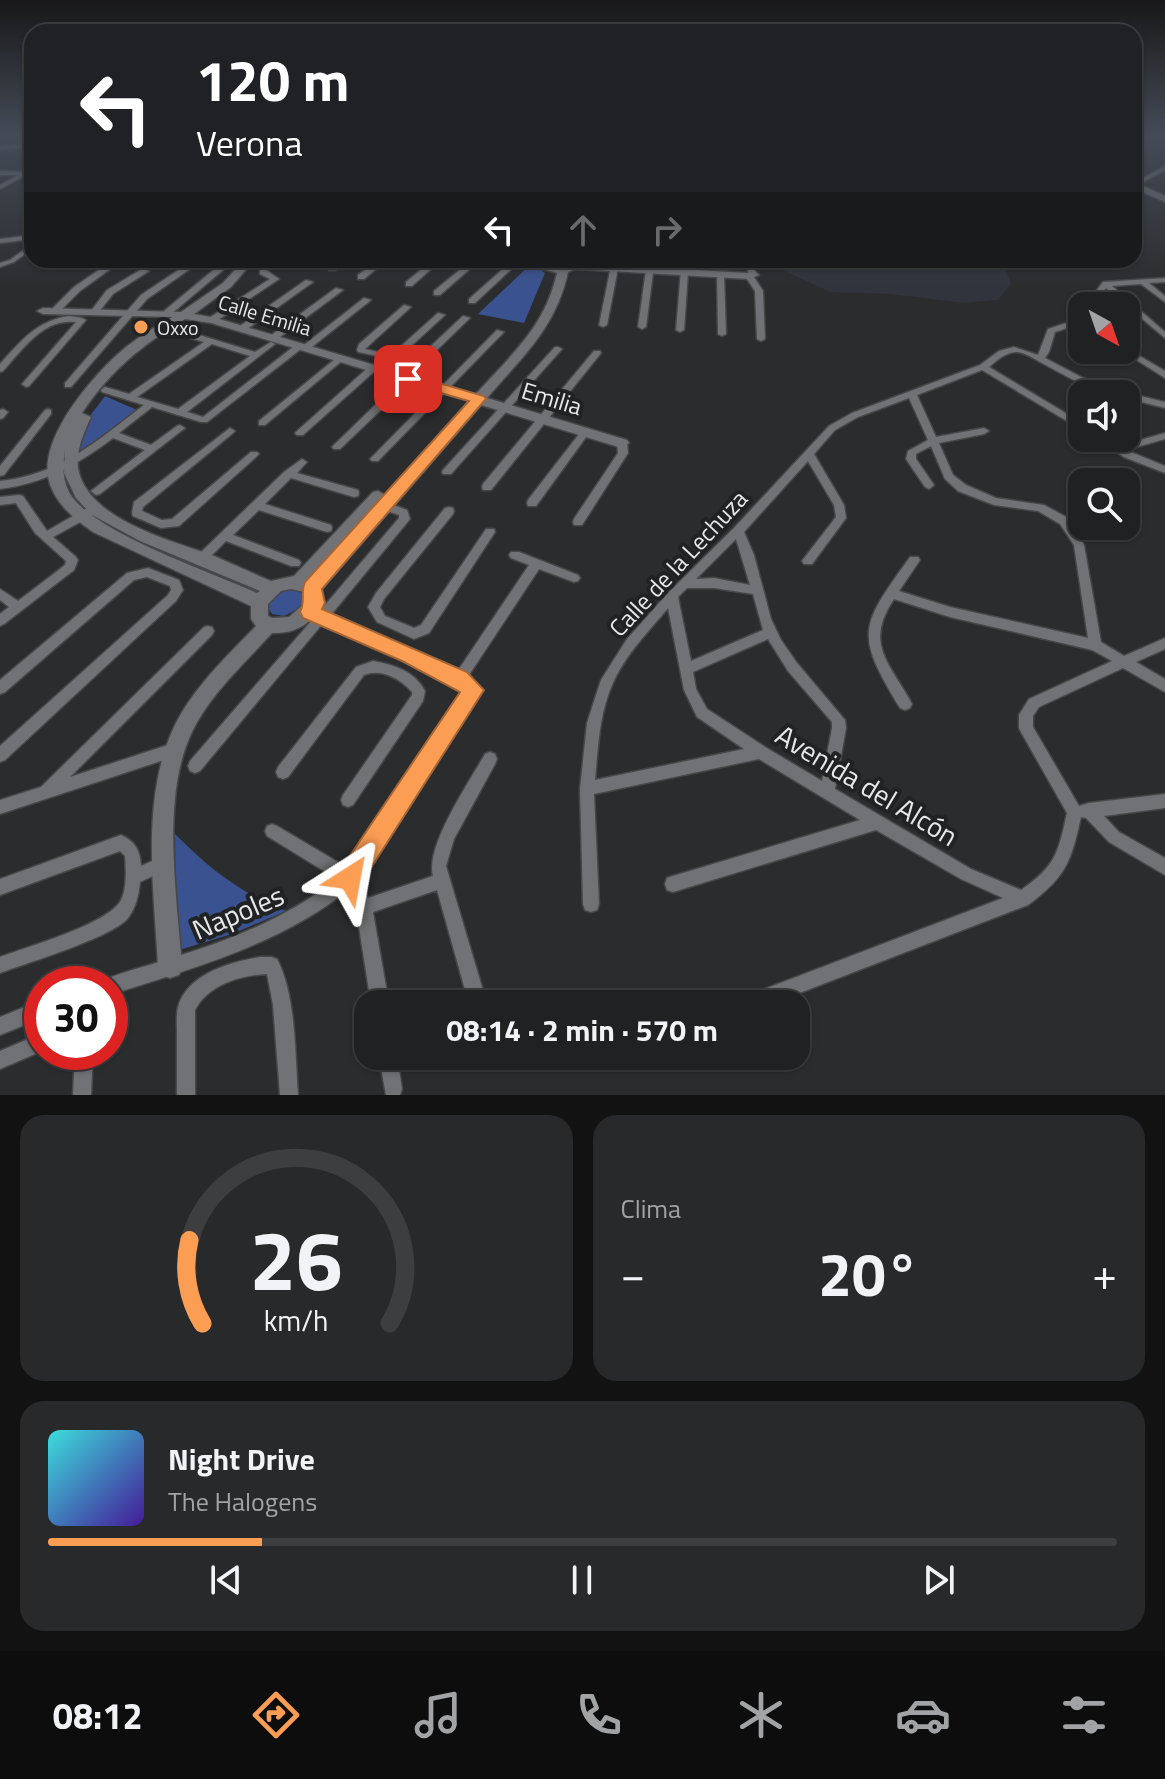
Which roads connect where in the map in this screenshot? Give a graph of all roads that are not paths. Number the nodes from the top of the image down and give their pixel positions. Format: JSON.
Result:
{"nodes":[{"id":1,"x":1142,"y":190,"type":"edge"},
{"id":2,"x":1161,"y":198,"type":"edge"},
{"id":3,"x":24,"y":238,"type":"edge"},
{"id":4,"x":0,"y":241,"type":"edge"},
{"id":5,"x":24,"y":252,"type":"edge"},
{"id":6,"x":0,"y":265,"type":"edge"},
{"id":7,"x":108,"y":268,"type":"edge"},
{"id":8,"x":252,"y":268,"type":"edge"},
{"id":9,"x":262,"y":268,"type":"edge"},
{"id":10,"x":373,"y":268,"type":"edge"},
{"id":11,"x":427,"y":268,"type":"edge"},
{"id":12,"x":467,"y":268,"type":"edge"},
{"id":13,"x":508,"y":268,"type":"edge"},
{"id":14,"x":558,"y":268,"type":"edge"},
{"id":15,"x":614,"y":268,"type":"edge"},
{"id":16,"x":649,"y":268,"type":"junction"},
{"id":17,"x":186,"y":269,"type":"dead end"},
{"id":18,"x":219,"y":270,"type":"dead end"},
{"id":19,"x":145,"y":271,"type":"dead end"},
{"id":20,"x":684,"y":272,"type":"junction"},
{"id":21,"x":720,"y":275,"type":"junction"},
{"id":22,"x":749,"y":276,"type":"junction"},
{"id":23,"x":361,"y":277,"type":"dead end"},
{"id":24,"x":1165,"y":280,"type":"edge"},
{"id":25,"x":1142,"y":281,"type":"junction"},
{"id":26,"x":309,"y":282,"type":"dead end"},
{"id":27,"x":409,"y":284,"type":"dead end"},
{"id":28,"x":1106,"y":284,"type":"junction"},
{"id":29,"x":339,"y":290,"type":"dead end"},
{"id":30,"x":1100,"y":292,"type":"edge"},
{"id":31,"x":437,"y":293,"type":"dead end"},
{"id":32,"x":367,"y":300,"type":"dead end"},
{"id":33,"x":1165,"y":300,"type":"edge"},
{"id":34,"x":472,"y":301,"type":"dead end"},
{"id":35,"x":407,"y":307,"type":"dead end"},
{"id":36,"x":49,"y":311,"type":"joint"},
{"id":37,"x":95,"y":311,"type":"junction"},
{"id":38,"x":131,"y":312,"type":"junction"},
{"id":39,"x":167,"y":313,"type":"junction"},
{"id":40,"x":73,"y":315,"type":"junction"},
{"id":41,"x":189,"y":315,"type":"junction"},
{"id":42,"x":441,"y":315,"type":"dead end"},
{"id":43,"x":466,"y":318,"type":"dead end"},
{"id":44,"x":212,"y":320,"type":"junction"},
{"id":45,"x":603,"y":325,"type":"dead end"},
{"id":46,"x":1068,"y":325,"type":"edge"},
{"id":47,"x":642,"y":327,"type":"dead end"},
{"id":48,"x":243,"y":328,"type":"junction"},
{"id":49,"x":680,"y":330,"type":"dead end"},
{"id":50,"x":500,"y":332,"type":"dead end"},
{"id":51,"x":183,"y":333,"type":"dead end"},
{"id":52,"x":722,"y":334,"type":"dead end"},
{"id":53,"x":1165,"y":336,"type":"edge"},
{"id":54,"x":761,"y":339,"type":"dead end"},
{"id":55,"x":211,"y":341,"type":"junction"},
{"id":56,"x":272,"y":341,"type":"junction"},
{"id":57,"x":303,"y":347,"type":"junction"},
{"id":58,"x":558,"y":349,"type":"dead end"},
{"id":59,"x":597,"y":353,"type":"dead end"},
{"id":60,"x":257,"y":355,"type":"junction"},
{"id":61,"x":340,"y":358,"type":"junction"},
{"id":62,"x":1040,"y":358,"type":"junction"},
{"id":63,"x":1140,"y":359,"type":"edge"},
{"id":64,"x":369,"y":363,"type":"junction"},
{"id":65,"x":983,"y":367,"type":"junction"},
{"id":66,"x":0,"y":369,"type":"edge"},
{"id":67,"x":1165,"y":375,"type":"edge"},
{"id":68,"x":405,"y":378,"type":"junction"},
{"id":69,"x":1080,"y":380,"type":"edge"},
{"id":70,"x":26,"y":384,"type":"dead end"},
{"id":71,"x":68,"y":385,"type":"dead end"},
{"id":72,"x":443,"y":389,"type":"junction"},
{"id":73,"x":105,"y":390,"type":"junction"},
{"id":74,"x":912,"y":394,"type":"junction"},
{"id":75,"x":130,"y":398,"type":"junction"},
{"id":76,"x":474,"y":398,"type":"junction"},
{"id":77,"x":1140,"y":398,"type":"edge"},
{"id":78,"x":151,"y":404,"type":"junction"},
{"id":79,"x":1165,"y":405,"type":"edge"},
{"id":80,"x":507,"y":407,"type":"junction"},
{"id":81,"x":48,"y":412,"type":"dead end"},
{"id":82,"x":179,"y":413,"type":"junction"},
{"id":83,"x":544,"y":418,"type":"junction"},
{"id":84,"x":1068,"y":419,"type":"edge"},
{"id":85,"x":262,"y":423,"type":"dead end"},
{"id":86,"x":180,"y":428,"type":"dead end"},
{"id":87,"x":230,"y":431,"type":"dead end"},
{"id":88,"x":586,"y":431,"type":"junction"},
{"id":89,"x":984,"y":431,"type":"dead end"},
{"id":90,"x":300,"y":433,"type":"dead end"},
{"id":91,"x":112,"y":434,"type":"junction"},
{"id":92,"x":1165,"y":436,"type":"edge"},
{"id":93,"x":933,"y":441,"type":"junction"},
{"id":94,"x":622,"y":443,"type":"joint"},
{"id":95,"x":1140,"y":443,"type":"edge"},
{"id":96,"x":337,"y":447,"type":"dead end"},
{"id":97,"x":152,"y":449,"type":"junction"},
{"id":98,"x":1125,"y":452,"type":"edge"},
{"id":99,"x":808,"y":453,"type":"junction"},
{"id":100,"x":254,"y":454,"type":"dead end"},
{"id":101,"x":375,"y":459,"type":"dead end"},
{"id":102,"x":4,"y":462,"type":"edge"},
{"id":103,"x":70,"y":462,"type":"junction"},
{"id":104,"x":302,"y":462,"type":"dead end"},
{"id":105,"x":54,"y":469,"type":"junction"},
{"id":106,"x":1165,"y":470,"type":"edge"},
{"id":107,"x":447,"y":472,"type":"dead end"},
{"id":108,"x":0,"y":473,"type":"edge"},
{"id":109,"x":288,"y":474,"type":"junction"},
{"id":110,"x":0,"y":485,"type":"edge"},
{"id":111,"x":929,"y":485,"type":"dead end"},
{"id":112,"x":487,"y":487,"type":"dead end"},
{"id":113,"x":96,"y":491,"type":"dead end"},
{"id":114,"x":354,"y":493,"type":"dead end"},
{"id":115,"x":0,"y":501,"type":"edge"},
{"id":116,"x":532,"y":503,"type":"dead end"},
{"id":117,"x":256,"y":505,"type":"junction"},
{"id":118,"x":383,"y":505,"type":"junction"},
{"id":119,"x":449,"y":511,"type":"dead end"},
{"id":120,"x":83,"y":513,"type":"junction"},
{"id":121,"x":150,"y":520,"type":"junction"},
{"id":122,"x":578,"y":522,"type":"dead end"},
{"id":123,"x":327,"y":528,"type":"dead end"},
{"id":124,"x":738,"y":531,"type":"junction"},
{"id":125,"x":137,"y":532,"type":"junction"},
{"id":126,"x":490,"y":532,"type":"dead end"},
{"id":127,"x":43,"y":533,"type":"junction"},
{"id":128,"x":224,"y":536,"type":"junction"},
{"id":129,"x":515,"y":555,"type":"dead end"},
{"id":130,"x":202,"y":558,"type":"junction"},
{"id":131,"x":914,"y":560,"type":"dead end"},
{"id":132,"x":808,"y":561,"type":"dead end"},
{"id":133,"x":295,"y":563,"type":"dead end"},
{"id":134,"x":176,"y":564,"type":"junction"},
{"id":135,"x":536,"y":564,"type":"junction"},
{"id":136,"x":164,"y":576,"type":"junction"},
{"id":137,"x":574,"y":578,"type":"dead end"},
{"id":138,"x":685,"y":584,"type":"junction"},
{"id":139,"x":305,"y":585,"type":"junction"},
{"id":140,"x":755,"y":590,"type":"junction"},
{"id":141,"x":891,"y":593,"type":"junction"},
{"id":142,"x":0,"y":594,"type":"edge"},
{"id":143,"x":265,"y":596,"type":"junction"},
{"id":144,"x":672,"y":596,"type":"junction"},
{"id":145,"x":18,"y":607,"type":"junction"},
{"id":146,"x":316,"y":614,"type":"junction"},
{"id":147,"x":0,"y":621,"type":"edge"},
{"id":148,"x":268,"y":625,"type":"junction"},
{"id":149,"x":394,"y":626,"type":"junction"},
{"id":150,"x":208,"y":631,"type":"dead end"},
{"id":151,"x":771,"y":632,"type":"junction"},
{"id":152,"x":381,"y":643,"type":"junction"},
{"id":153,"x":1165,"y":643,"type":"edge"},
{"id":154,"x":1095,"y":645,"type":"junction"},
{"id":155,"x":409,"y":654,"type":"junction"},
{"id":156,"x":1126,"y":661,"type":"junction"},
{"id":157,"x":686,"y":669,"type":"junction"},
{"id":158,"x":395,"y":674,"type":"junction"},
{"id":159,"x":459,"y":679,"type":"junction"},
{"id":160,"x":1165,"y":686,"type":"edge"},
{"id":161,"x":0,"y":688,"type":"edge"},
{"id":162,"x":905,"y":704,"type":"dead end"},
{"id":163,"x":174,"y":750,"type":"junction"},
{"id":164,"x":760,"y":752,"type":"junction"},
{"id":165,"x":0,"y":755,"type":"edge"},
{"id":166,"x":490,"y":759,"type":"dead end"},
{"id":167,"x":195,"y":766,"type":"dead end"},
{"id":168,"x":283,"y":772,"type":"dead end"},
{"id":169,"x":587,"y":789,"type":"junction"},
{"id":170,"x":46,"y":791,"type":"junction"},
{"id":171,"x":827,"y":792,"type":"junction"},
{"id":172,"x":348,"y":800,"type":"dead end"},
{"id":173,"x":1165,"y":801,"type":"edge"},
{"id":174,"x":0,"y":807,"type":"edge"},
{"id":175,"x":1082,"y":811,"type":"junction"},
{"id":176,"x":877,"y":822,"type":"junction"},
{"id":177,"x":272,"y":831,"type":"dead end"},
{"id":178,"x":166,"y":863,"type":"junction"},
{"id":179,"x":1165,"y":867,"type":"edge"},
{"id":180,"x":133,"y":877,"type":"junction"},
{"id":181,"x":350,"y":878,"type":"junction"},
{"id":182,"x":440,"y":881,"type":"junction"},
{"id":183,"x":673,"y":884,"type":"dead end"},
{"id":184,"x":0,"y":887,"type":"edge"},
{"id":185,"x":1022,"y":899,"type":"junction"},
{"id":186,"x":591,"y":904,"type":"dead end"},
{"id":187,"x":364,"y":907,"type":"junction"},
{"id":188,"x":235,"y":946,"type":"junction"},
{"id":189,"x":0,"y":965,"type":"edge"},
{"id":190,"x":170,"y":966,"type":"junction"},
{"id":191,"x":235,"y":971,"type":"junction"},
{"id":192,"x":128,"y":980,"type":"edge"},
{"id":193,"x":378,"y":990,"type":"edge"},
{"id":194,"x":474,"y":990,"type":"edge"},
{"id":195,"x":785,"y":990,"type":"edge"},
{"id":196,"x":24,"y":1016,"type":"edge"},
{"id":197,"x":0,"y":1026,"type":"edge"},
{"id":198,"x":24,"y":1049,"type":"edge"},
{"id":199,"x":0,"y":1060,"type":"edge"},
{"id":200,"x":83,"y":1070,"type":"edge"},
{"id":201,"x":390,"y":1070,"type":"edge"},
{"id":202,"x":393,"y":1089,"type":"dead end"},
{"id":203,"x":82,"y":1095,"type":"edge"},
{"id":204,"x":186,"y":1095,"type":"edge"},
{"id":205,"x":289,"y":1095,"type":"edge"}],
"edges":[{"from":1,"to":2,"type":"street"},
{"from":3,"to":4,"type":"street"},
{"from":5,"to":6,"type":"street"},
{"from":7,"to":36,"type":"street"},
{"from":8,"to":41,"type":"street"},
{"from":9,"to":44,"type":"street"},
{"from":10,"to":23,"type":"street"},
{"from":11,"to":27,"type":"street"},
{"from":12,"to":31,"type":"street"},
{"from":13,"to":34,"type":"street"},
{"from":14,"to":76,"type":"street"},
{"from":15,"to":45,"type":"street"},
{"from":16,"to":20,"type":"street"},
{"from":16,"to":22,"type":"street"},
{"from":16,"to":47,"type":"street"},
{"from":17,"to":38,"type":"street"},
{"from":18,"to":39,"type":"street"},
{"from":19,"to":37,"type":"street"},
{"from":20,"to":21,"type":"street"},
{"from":20,"to":49,"type":"street"},
{"from":21,"to":22,"type":"street"},
{"from":21,"to":52,"type":"street"},
{"from":22,"to":54,"type":"street"},
{"from":24,"to":25,"type":"street"},
{"from":25,"to":28,"type":"street"},
{"from":25,"to":33,"type":"street"},
{"from":26,"to":48,"type":"street"},
{"from":28,"to":30,"type":"street"},
{"from":28,"to":53,"type":"street"},
{"from":29,"to":56,"type":"street"},
{"from":32,"to":57,"type":"street"},
{"from":35,"to":64,"type":"street"},
{"from":36,"to":40,"type":"street","name":"Calle Emilia"},
{"from":37,"to":38,"type":"street","name":"Calle Emilia"},
{"from":37,"to":40,"type":"street","name":"Calle Emilia"},
{"from":38,"to":39,"type":"street","name":"Calle Emilia"},
{"from":38,"to":71,"type":"street"},
{"from":39,"to":41,"type":"street","name":"Calle Emilia"},
{"from":40,"to":66,"type":"street"},
{"from":40,"to":70,"type":"street"},
{"from":41,"to":44,"type":"street","name":"Calle Emilia"},
{"from":41,"to":73,"type":"street"},
{"from":41,"to":105,"type":"street"},
{"from":42,"to":64,"type":"street"},
{"from":43,"to":68,"type":"street"},
{"from":44,"to":48,"type":"street","name":"Calle Emilia"},
{"from":46,"to":62,"type":"street"},
{"from":48,"to":56,"type":"street","name":"Calle Emilia"},
{"from":50,"to":72,"type":"street"},
{"from":51,"to":55,"type":"street"},
{"from":55,"to":60,"type":"street"},
{"from":55,"to":75,"type":"street"},
{"from":56,"to":57,"type":"street","name":"Calle Emilia"},
{"from":56,"to":60,"type":"street"},
{"from":57,"to":61,"type":"street","name":"Calle Emilia"},
{"from":57,"to":82,"type":"street"},
{"from":58,"to":80,"type":"street"},
{"from":59,"to":83,"type":"street"},
{"from":60,"to":82,"type":"street"},
{"from":61,"to":64,"type":"street","name":"Calle Emilia"},
{"from":61,"to":85,"type":"street"},
{"from":62,"to":65,"type":"street","name":"Calle de la Lechuza"},
{"from":62,"to":69,"type":"street"},
{"from":63,"to":67,"type":"street"},
{"from":64,"to":68,"type":"street","name":"Calle Emilia"},
{"from":64,"to":90,"type":"street"},
{"from":65,"to":74,"type":"street","name":"Calle de la Lechuza"},
{"from":65,"to":84,"type":"street"},
{"from":68,"to":72,"type":"street","name":"Calle Emilia"},
{"from":68,"to":96,"type":"street"},
{"from":72,"to":76,"type":"street","name":"Calle Emilia"},
{"from":72,"to":101,"type":"street"},
{"from":73,"to":75,"type":"street"},
{"from":73,"to":103,"type":"street"},
{"from":74,"to":93,"type":"street"},
{"from":74,"to":99,"type":"street","name":"Calle de la Lechuza"},
{"from":75,"to":78,"type":"street"},
{"from":76,"to":80,"type":"street","name":"Emilia"},
{"from":76,"to":118,"type":"street"},
{"from":76,"to":139,"type":"street"},
{"from":77,"to":79,"type":"street"},
{"from":78,"to":82,"type":"street"},
{"from":78,"to":91,"type":"street"},
{"from":80,"to":83,"type":"street","name":"Emilia"},
{"from":80,"to":107,"type":"street"},
{"from":81,"to":102,"type":"street"},
{"from":83,"to":88,"type":"street","name":"Emilia"},
{"from":83,"to":112,"type":"street"},
{"from":86,"to":97,"type":"street"},
{"from":87,"to":121,"type":"street"},
{"from":88,"to":94,"type":"street","name":"Emilia"},
{"from":88,"to":116,"type":"street"},
{"from":89,"to":93,"type":"street"},
{"from":91,"to":97,"type":"street"},
{"from":91,"to":103,"type":"street"},
{"from":92,"to":95,"type":"street"},
{"from":93,"to":111,"type":"street"},
{"from":93,"to":154,"type":"street"},
{"from":94,"to":122,"type":"street"},
{"from":97,"to":113,"type":"street"},
{"from":98,"to":106,"type":"street"},
{"from":99,"to":124,"type":"street","name":"Calle de la Lechuza"},
{"from":99,"to":132,"type":"street"},
{"from":100,"to":121,"type":"street"},
{"from":102,"to":108,"type":"street"},
{"from":103,"to":105,"type":"street"},
{"from":103,"to":120,"type":"street"},
{"from":104,"to":109,"type":"street"},
{"from":105,"to":110,"type":"street"},
{"from":105,"to":120,"type":"street"},
{"from":109,"to":114,"type":"street"},
{"from":109,"to":117,"type":"street"},
{"from":115,"to":127,"type":"street"},
{"from":117,"to":123,"type":"street"},
{"from":117,"to":128,"type":"street"},
{"from":118,"to":139,"type":"street"},
{"from":118,"to":146,"type":"street"},
{"from":119,"to":149,"type":"street"},
{"from":120,"to":125,"type":"street"},
{"from":120,"to":127,"type":"street"},
{"from":120,"to":134,"type":"street"},
{"from":121,"to":125,"type":"street"},
{"from":124,"to":138,"type":"street","name":"Calle de la Lechuza"},
{"from":124,"to":140,"type":"street"},
{"from":125,"to":130,"type":"street"},
{"from":126,"to":149,"type":"street"},
{"from":127,"to":145,"type":"street"},
{"from":128,"to":130,"type":"street"},
{"from":128,"to":133,"type":"street"},
{"from":129,"to":135,"type":"street"},
{"from":130,"to":143,"type":"street"},
{"from":131,"to":141,"type":"street"},
{"from":134,"to":136,"type":"street"},
{"from":134,"to":143,"type":"street"},
{"from":135,"to":137,"type":"street"},
{"from":135,"to":159,"type":"street"},
{"from":136,"to":161,"type":"street"},
{"from":136,"to":165,"type":"street"},
{"from":138,"to":140,"type":"street"},
{"from":138,"to":144,"type":"street","name":"Calle de la Lechuza"},
{"from":139,"to":143,"type":"street"},
{"from":139,"to":146,"type":"street"},
{"from":140,"to":151,"type":"street"},
{"from":141,"to":154,"type":"street"},
{"from":141,"to":162,"type":"street"},
{"from":142,"to":145,"type":"street"},
{"from":143,"to":148,"type":"street"},
{"from":144,"to":157,"type":"street","name":"Avenida del Alcón"},
{"from":144,"to":169,"type":"street","name":"Calle de la Lechuza"},
{"from":145,"to":147,"type":"street"},
{"from":146,"to":148,"type":"street"},
{"from":146,"to":152,"type":"street"},
{"from":146,"to":167,"type":"street"},
{"from":148,"to":163,"type":"street"},
{"from":149,"to":152,"type":"street"},
{"from":150,"to":170,"type":"street"},
{"from":151,"to":157,"type":"street"},
{"from":151,"to":171,"type":"street"},
{"from":152,"to":155,"type":"street"},
{"from":153,"to":156,"type":"street"},
{"from":154,"to":156,"type":"street"},
{"from":155,"to":158,"type":"street"},
{"from":155,"to":159,"type":"street"},
{"from":156,"to":160,"type":"street"},
{"from":156,"to":175,"type":"street"},
{"from":157,"to":164,"type":"street","name":"Avenida del Alcón"},
{"from":158,"to":168,"type":"street"},
{"from":158,"to":172,"type":"street"},
{"from":159,"to":181,"type":"street","name":"Napoles"},
{"from":163,"to":170,"type":"street"},
{"from":163,"to":178,"type":"street"},
{"from":164,"to":169,"type":"street"},
{"from":164,"to":171,"type":"street","name":"Avenida del Alcón"},
{"from":166,"to":182,"type":"street"},
{"from":169,"to":186,"type":"street","name":"Calle de la Lechuza"},
{"from":170,"to":174,"type":"street"},
{"from":171,"to":176,"type":"street","name":"Avenida del Alcón"},
{"from":173,"to":175,"type":"street"},
{"from":175,"to":179,"type":"street"},
{"from":175,"to":185,"type":"street"},
{"from":176,"to":183,"type":"street"},
{"from":176,"to":185,"type":"street","name":"Avenida del Alcón"},
{"from":177,"to":181,"type":"street"},
{"from":178,"to":180,"type":"street"},
{"from":178,"to":190,"type":"street"},
{"from":180,"to":184,"type":"street"},
{"from":180,"to":189,"type":"street"},
{"from":181,"to":187,"type":"street"},
{"from":181,"to":188,"type":"street","name":"Napoles"},
{"from":182,"to":187,"type":"street"},
{"from":182,"to":194,"type":"street"},
{"from":185,"to":195,"type":"street"},
{"from":187,"to":193,"type":"street"},
{"from":188,"to":190,"type":"street","name":"Napoles"},
{"from":188,"to":191,"type":"street"},
{"from":190,"to":192,"type":"street","name":"Napoles"},
{"from":191,"to":204,"type":"street"},
{"from":191,"to":205,"type":"street"},
{"from":196,"to":197,"type":"street"},
{"from":198,"to":199,"type":"street"},
{"from":200,"to":203,"type":"street"},
{"from":201,"to":202,"type":"street"}]}
